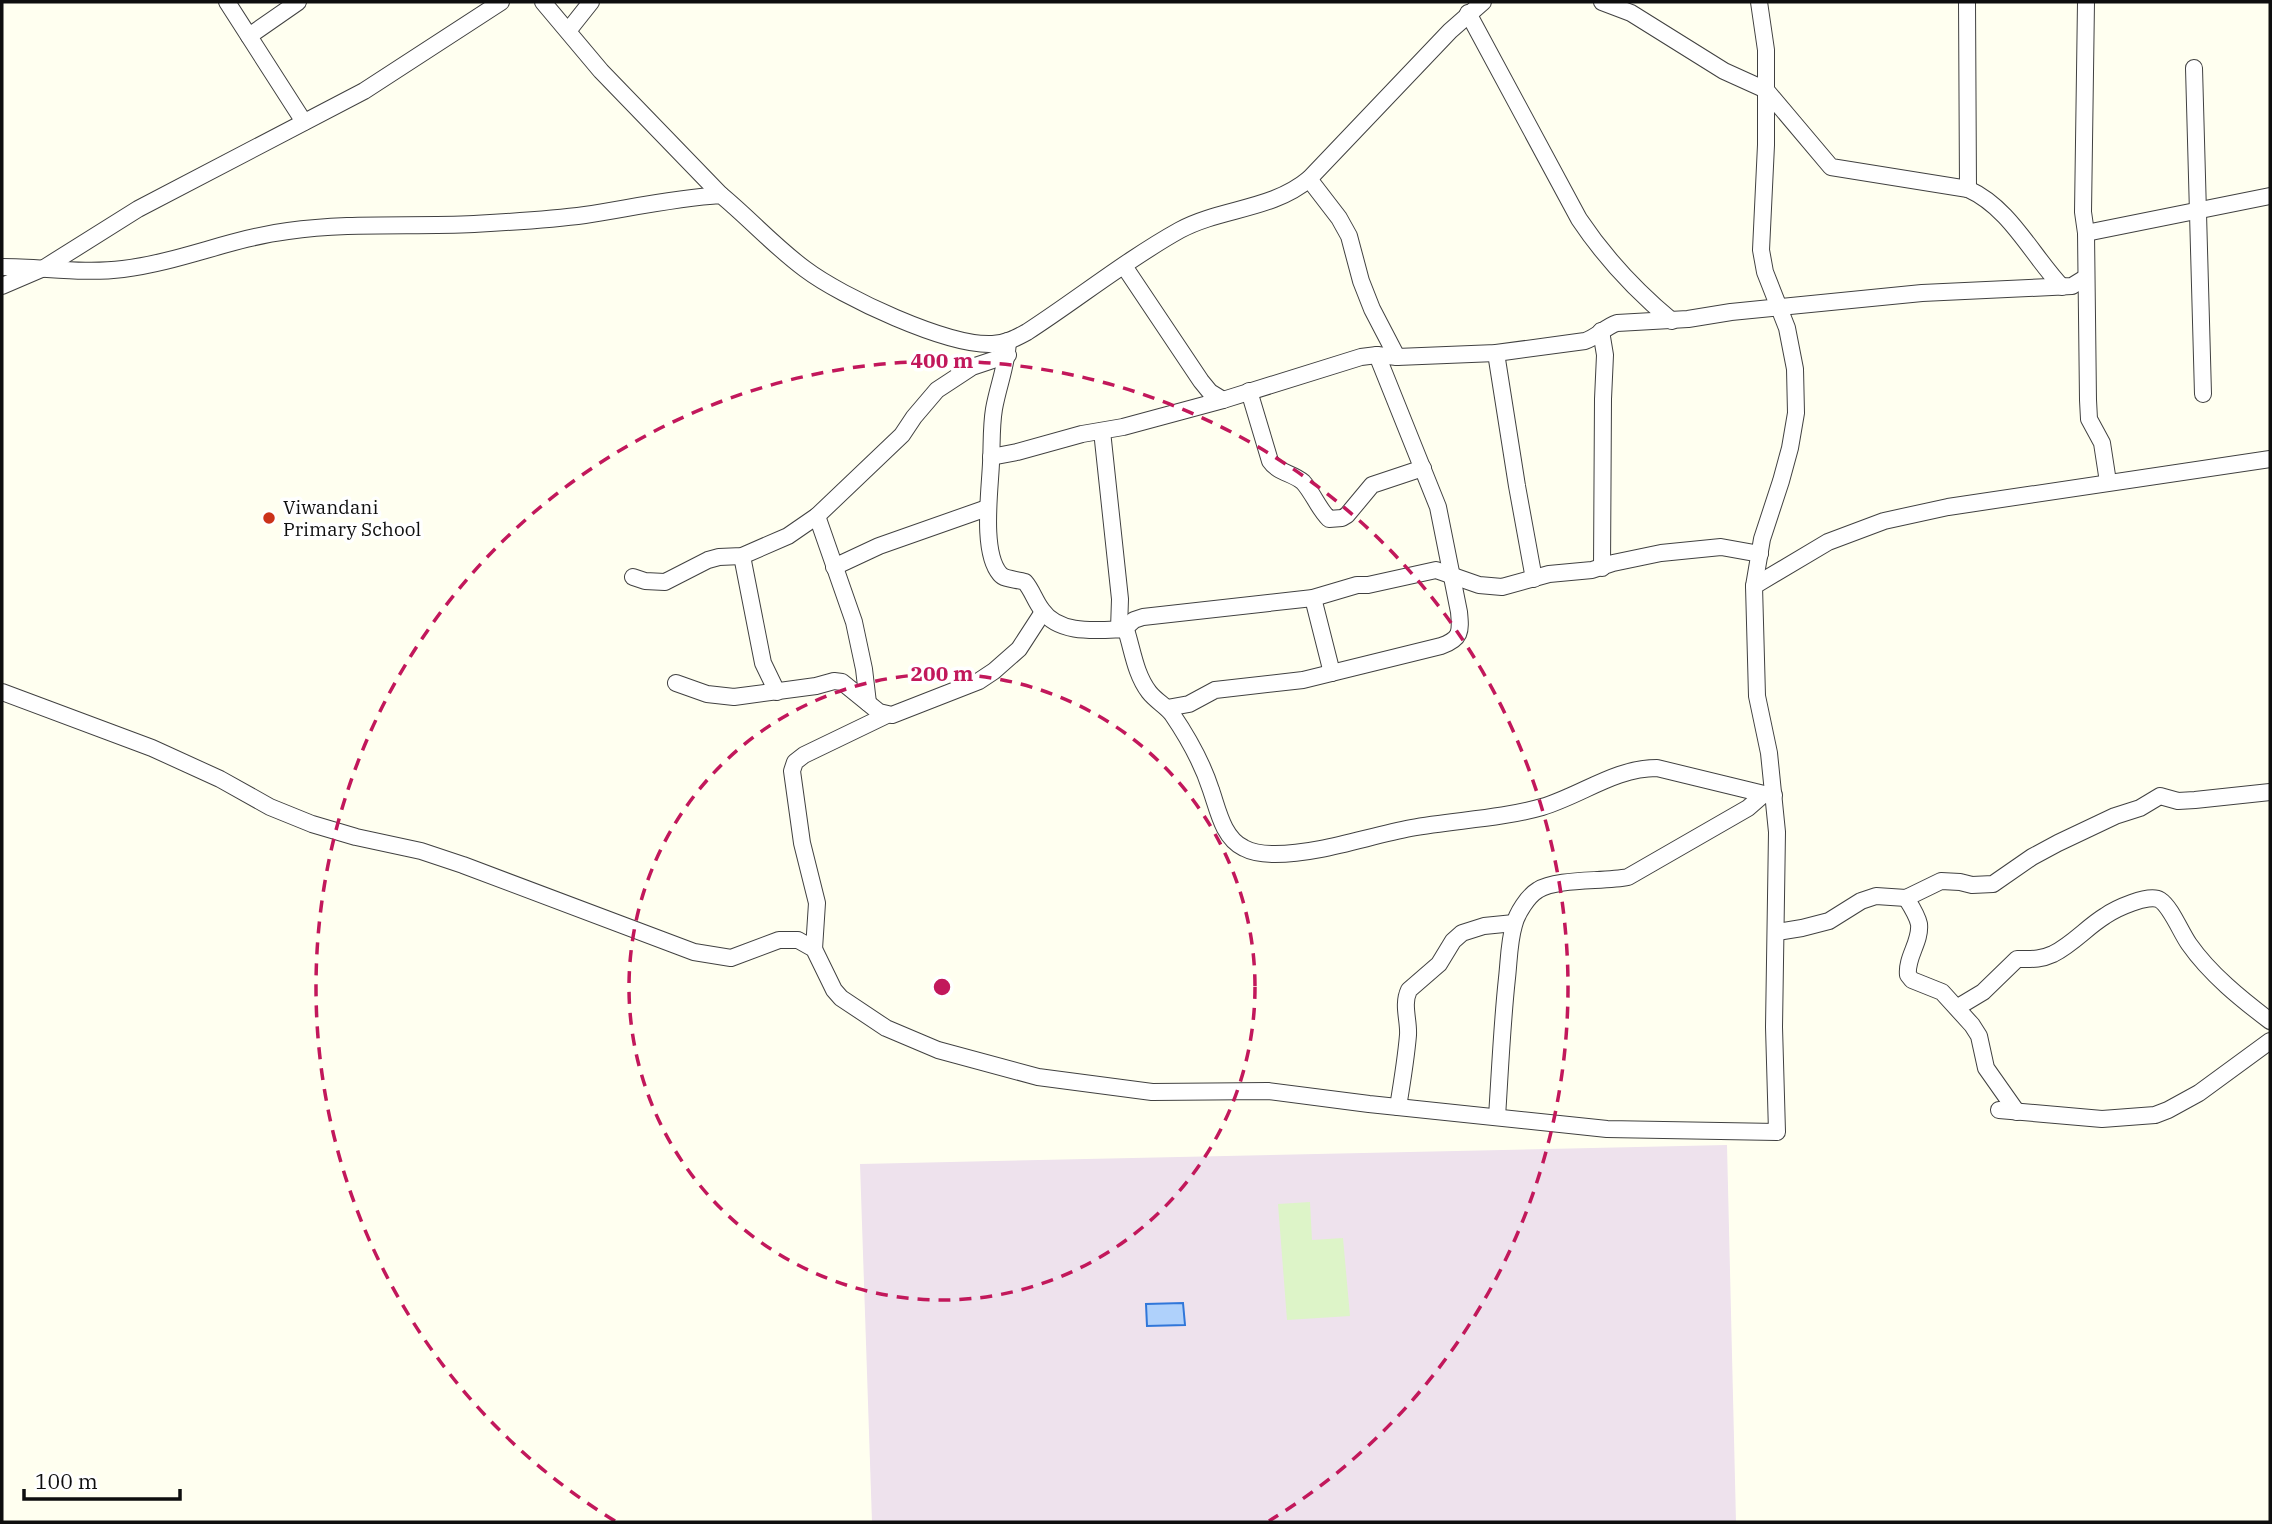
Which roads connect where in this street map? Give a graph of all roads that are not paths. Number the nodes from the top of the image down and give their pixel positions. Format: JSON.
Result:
{"nodes":[{"id":1,"x":226,"y":2,"type":"edge"},
{"id":2,"x":298,"y":2,"type":"edge"},
{"id":3,"x":501,"y":2,"type":"edge"},
{"id":4,"x":543,"y":2,"type":"edge"},
{"id":5,"x":592,"y":2,"type":"edge"},
{"id":6,"x":1483,"y":2,"type":"edge"},
{"id":7,"x":1602,"y":2,"type":"edge"},
{"id":8,"x":1759,"y":2,"type":"edge"},
{"id":9,"x":1967,"y":2,"type":"edge"},
{"id":10,"x":2086,"y":2,"type":"edge"},
{"id":11,"x":1468,"y":13,"type":"junction"},
{"id":12,"x":568,"y":31,"type":"junction"},
{"id":13,"x":249,"y":36,"type":"junction"},
{"id":14,"x":2194,"y":68,"type":"dead end"},
{"id":15,"x":1766,"y":90,"type":"junction"},
{"id":16,"x":304,"y":122,"type":"junction"},
{"id":17,"x":1309,"y":179,"type":"junction"},
{"id":18,"x":1968,"y":189,"type":"junction"},
{"id":19,"x":721,"y":195,"type":"junction"},
{"id":20,"x":2270,"y":197,"type":"edge"},
{"id":21,"x":2197,"y":212,"type":"junction"},
{"id":22,"x":2086,"y":233,"type":"junction"},
{"id":23,"x":1124,"y":266,"type":"junction"},
{"id":24,"x":2,"y":267,"type":"edge"},
{"id":25,"x":44,"y":268,"type":"junction"},
{"id":26,"x":2085,"y":278,"type":"junction"},
{"id":27,"x":2,"y":286,"type":"edge"},
{"id":28,"x":2062,"y":287,"type":"junction"},
{"id":29,"x":1779,"y":308,"type":"junction"},
{"id":30,"x":1672,"y":321,"type":"junction"},
{"id":31,"x":1601,"y":331,"type":"junction"},
{"id":32,"x":1008,"y":348,"type":"junction"},
{"id":33,"x":1496,"y":353,"type":"junction"},
{"id":34,"x":1377,"y":355,"type":"junction"},
{"id":35,"x":1398,"y":357,"type":"junction"},
{"id":36,"x":1250,"y":391,"type":"junction"},
{"id":37,"x":2203,"y":394,"type":"dead end"},
{"id":38,"x":1223,"y":400,"type":"junction"},
{"id":39,"x":1101,"y":431,"type":"junction"},
{"id":40,"x":991,"y":457,"type":"junction"},
{"id":41,"x":2270,"y":459,"type":"edge"},
{"id":42,"x":1423,"y":468,"type":"junction"},
{"id":43,"x":2108,"y":482,"type":"junction"},
{"id":44,"x":987,"y":508,"type":"junction"},
{"id":45,"x":817,"y":516,"type":"junction"},
{"id":46,"x":1760,"y":554,"type":"junction"},
{"id":47,"x":742,"y":556,"type":"junction"},
{"id":48,"x":834,"y":567,"type":"junction"},
{"id":49,"x":1602,"y":568,"type":"junction"},
{"id":50,"x":1451,"y":574,"type":"junction"},
{"id":51,"x":633,"y":577,"type":"dead end"},
{"id":52,"x":1534,"y":579,"type":"junction"},
{"id":53,"x":1754,"y":586,"type":"junction"},
{"id":54,"x":1313,"y":598,"type":"junction"},
{"id":55,"x":1043,"y":612,"type":"junction"},
{"id":56,"x":1121,"y":629,"type":"junction"},
{"id":57,"x":1332,"y":673,"type":"junction"},
{"id":58,"x":676,"y":683,"type":"dead end"},
{"id":59,"x":2,"y":692,"type":"edge"},
{"id":60,"x":777,"y":692,"type":"junction"},
{"id":61,"x":868,"y":703,"type":"junction"},
{"id":62,"x":1167,"y":708,"type":"junction"},
{"id":63,"x":887,"y":715,"type":"junction"},
{"id":64,"x":2270,"y":792,"type":"edge"},
{"id":65,"x":1769,"y":794,"type":"junction"},
{"id":66,"x":1906,"y":898,"type":"junction"},
{"id":67,"x":1514,"y":923,"type":"junction"},
{"id":68,"x":1777,"y":932,"type":"junction"},
{"id":69,"x":814,"y":949,"type":"junction"},
{"id":70,"x":1958,"y":1007,"type":"junction"},
{"id":71,"x":2270,"y":1021,"type":"edge"},
{"id":72,"x":2270,"y":1041,"type":"edge"},
{"id":73,"x":1398,"y":1107,"type":"junction"},
{"id":74,"x":1999,"y":1110,"type":"dead end"},
{"id":75,"x":2017,"y":1112,"type":"junction"},
{"id":76,"x":1497,"y":1117,"type":"junction"}],
"edges":[{"from":1,"to":13,"type":"street"},
{"from":2,"to":13,"type":"street"},
{"from":3,"to":16,"type":"street"},
{"from":4,"to":12,"type":"street"},
{"from":5,"to":12,"type":"street"},
{"from":6,"to":11,"type":"street"},
{"from":7,"to":15,"type":"street"},
{"from":8,"to":15,"type":"street"},
{"from":9,"to":18,"type":"street"},
{"from":10,"to":22,"type":"street"},
{"from":11,"to":17,"type":"street"},
{"from":11,"to":30,"type":"street"},
{"from":12,"to":19,"type":"street"},
{"from":13,"to":16,"type":"street"},
{"from":14,"to":21,"type":"street"},
{"from":15,"to":18,"type":"street"},
{"from":15,"to":29,"type":"street"},
{"from":16,"to":25,"type":"street"},
{"from":17,"to":23,"type":"street"},
{"from":17,"to":35,"type":"street"},
{"from":18,"to":28,"type":"street"},
{"from":19,"to":25,"type":"street"},
{"from":19,"to":32,"type":"street"},
{"from":20,"to":21,"type":"street"},
{"from":21,"to":22,"type":"street"},
{"from":21,"to":37,"type":"street"},
{"from":22,"to":26,"type":"street"},
{"from":23,"to":32,"type":"street"},
{"from":23,"to":38,"type":"street"},
{"from":24,"to":25,"type":"street"},
{"from":25,"to":27,"type":"street"},
{"from":26,"to":28,"type":"street"},
{"from":26,"to":43,"type":"street"},
{"from":28,"to":29,"type":"street"},
{"from":29,"to":30,"type":"street"},
{"from":29,"to":46,"type":"street"},
{"from":30,"to":31,"type":"street"},
{"from":31,"to":33,"type":"street"},
{"from":31,"to":49,"type":"street"},
{"from":32,"to":40,"type":"street"},
{"from":32,"to":45,"type":"street"},
{"from":33,"to":35,"type":"street"},
{"from":33,"to":52,"type":"street"},
{"from":34,"to":35,"type":"street"},
{"from":34,"to":36,"type":"street"},
{"from":34,"to":42,"type":"street"},
{"from":36,"to":38,"type":"street"},
{"from":36,"to":42,"type":"street"},
{"from":38,"to":39,"type":"street"},
{"from":39,"to":40,"type":"street"},
{"from":39,"to":56,"type":"street"},
{"from":40,"to":44,"type":"street"},
{"from":41,"to":43,"type":"street"},
{"from":42,"to":50,"type":"street"},
{"from":43,"to":53,"type":"street"},
{"from":44,"to":48,"type":"street"},
{"from":44,"to":55,"type":"street"},
{"from":45,"to":47,"type":"street"},
{"from":45,"to":48,"type":"street"},
{"from":46,"to":49,"type":"street"},
{"from":46,"to":53,"type":"street"},
{"from":47,"to":51,"type":"street"},
{"from":47,"to":60,"type":"street"},
{"from":48,"to":61,"type":"street"},
{"from":49,"to":52,"type":"street"},
{"from":50,"to":52,"type":"street"},
{"from":50,"to":54,"type":"street"},
{"from":50,"to":57,"type":"street"},
{"from":53,"to":65,"type":"street"},
{"from":54,"to":56,"type":"street"},
{"from":54,"to":57,"type":"street"},
{"from":55,"to":56,"type":"street"},
{"from":55,"to":63,"type":"street"},
{"from":56,"to":62,"type":"street"},
{"from":57,"to":62,"type":"street"},
{"from":58,"to":60,"type":"street"},
{"from":59,"to":69,"type":"street"},
{"from":60,"to":61,"type":"street"},
{"from":61,"to":63,"type":"street"},
{"from":62,"to":65,"type":"street"},
{"from":63,"to":69,"type":"street"},
{"from":64,"to":66,"type":"street"},
{"from":65,"to":67,"type":"street"},
{"from":65,"to":68,"type":"street"},
{"from":66,"to":68,"type":"street"},
{"from":66,"to":70,"type":"street"},
{"from":67,"to":73,"type":"street"},
{"from":67,"to":76,"type":"street"},
{"from":68,"to":76,"type":"street"},
{"from":69,"to":73,"type":"street"},
{"from":70,"to":71,"type":"street"},
{"from":70,"to":75,"type":"street"},
{"from":72,"to":75,"type":"street"},
{"from":73,"to":76,"type":"street"},
{"from":74,"to":75,"type":"street"}]}
